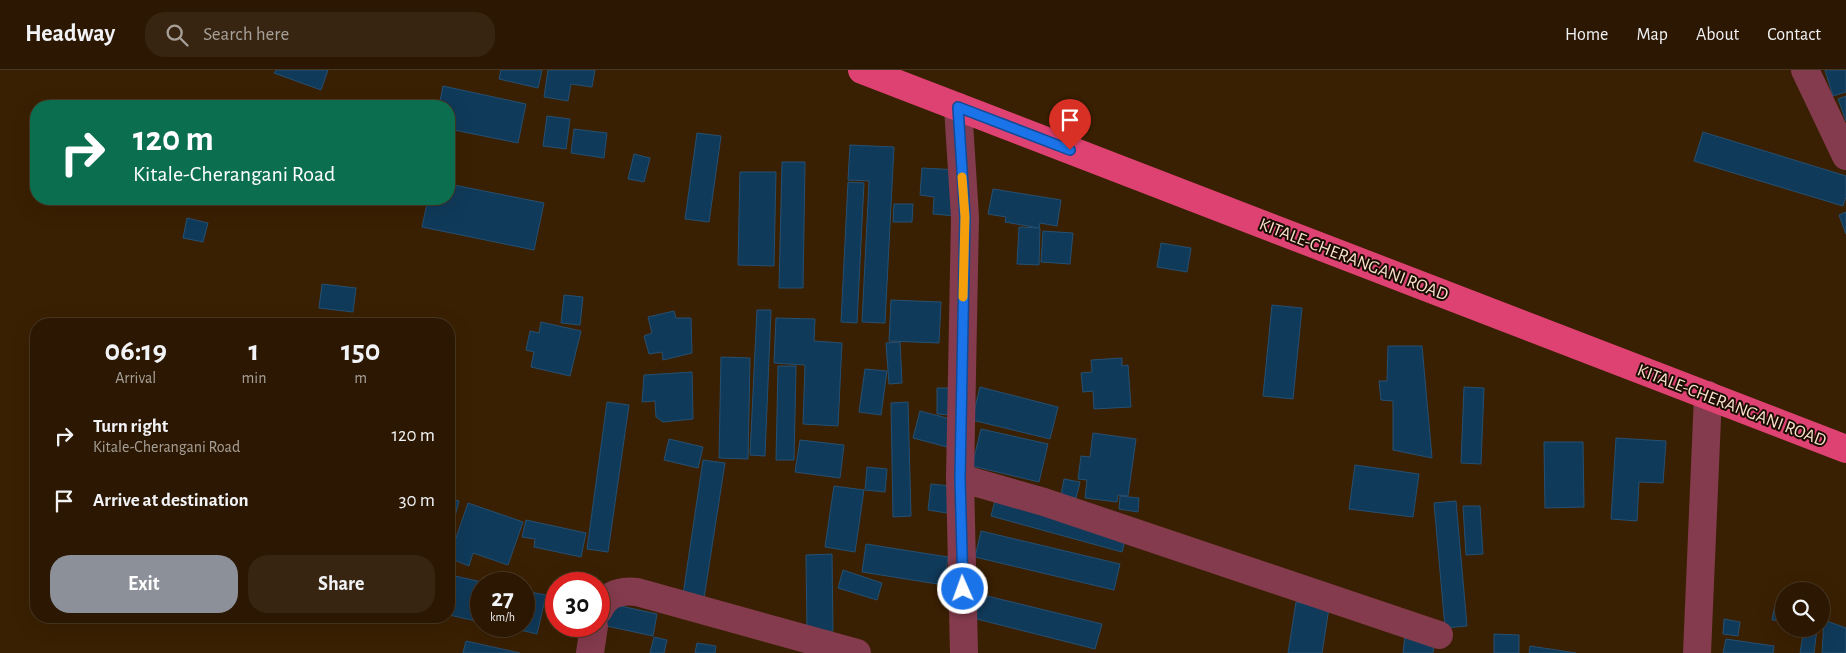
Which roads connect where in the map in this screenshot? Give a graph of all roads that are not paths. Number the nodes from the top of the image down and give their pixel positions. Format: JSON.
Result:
{"nodes":[{"id":1,"x":862,"y":70,"type":"edge"},
{"id":2,"x":1805,"y":70,"type":"edge"},
{"id":3,"x":958,"y":107,"type":"junction"},
{"id":4,"x":1846,"y":156,"type":"edge"},
{"id":5,"x":1708,"y":395,"type":"junction"},
{"id":6,"x":1846,"y":449,"type":"edge"},
{"id":7,"x":960,"y":478,"type":"junction"},
{"id":8,"x":610,"y":596,"type":"edge"},
{"id":9,"x":1439,"y":635,"type":"dead end"},
{"id":10,"x":592,"y":637,"type":"edge"},
{"id":11,"x":590,"y":653,"type":"edge"},
{"id":12,"x":857,"y":653,"type":"edge"},
{"id":13,"x":964,"y":653,"type":"edge"},
{"id":14,"x":1697,"y":653,"type":"edge"}],
"edges":[{"from":1,"to":3,"type":"main road","name":"KITALE-CHERANGANI ROAD"},
{"from":2,"to":4,"type":"street"},
{"from":3,"to":5,"type":"main road","name":"KITALE-CHERANGANI ROAD"},
{"from":3,"to":7,"type":"street"},
{"from":5,"to":6,"type":"main road","name":"KITALE-CHERANGANI ROAD"},
{"from":5,"to":14,"type":"street"},
{"from":7,"to":9,"type":"street"},
{"from":7,"to":13,"type":"street"},
{"from":8,"to":12,"type":"street"},
{"from":10,"to":11,"type":"street"}]}
